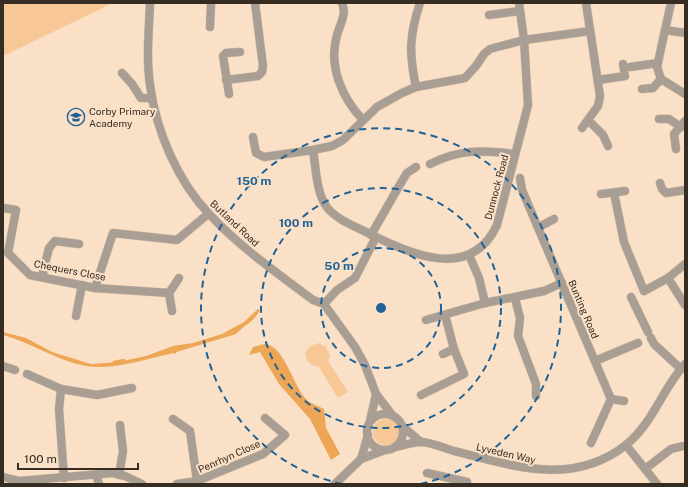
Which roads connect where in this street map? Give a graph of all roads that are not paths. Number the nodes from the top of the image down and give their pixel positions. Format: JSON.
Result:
{"nodes":[{"id":1,"x":150,"y":3,"type":"edge"},
{"id":2,"x":210,"y":3,"type":"edge"},
{"id":3,"x":256,"y":3,"type":"edge"},
{"id":4,"x":342,"y":3,"type":"edge"},
{"id":5,"x":420,"y":3,"type":"edge"},
{"id":6,"x":586,"y":3,"type":"edge"},
{"id":7,"x":671,"y":3,"type":"edge"},
{"id":8,"x":520,"y":7,"type":"edge"},
{"id":9,"x":489,"y":15,"type":"dead end"},
{"id":10,"x":210,"y":27,"type":"dead end"},
{"id":11,"x":665,"y":30,"type":"junction"},
{"id":12,"x":590,"y":31,"type":"junction"},
{"id":13,"x":685,"y":33,"type":"edge"},
{"id":14,"x":524,"y":40,"type":"junction"},
{"id":15,"x":240,"y":52,"type":"dead end"},
{"id":16,"x":658,"y":63,"type":"junction"},
{"id":17,"x":122,"y":73,"type":"dead end"},
{"id":18,"x":661,"y":79,"type":"junction"},
{"id":19,"x":226,"y":80,"type":"junction"},
{"id":20,"x":598,"y":80,"type":"junction"},
{"id":21,"x":416,"y":87,"type":"junction"},
{"id":22,"x":642,"y":89,"type":"dead end"},
{"id":23,"x":229,"y":94,"type":"dead end"},
{"id":24,"x":685,"y":94,"type":"edge"},
{"id":25,"x":152,"y":98,"type":"junction"},
{"id":26,"x":659,"y":119,"type":"dead end"},
{"id":27,"x":363,"y":120,"type":"junction"},
{"id":28,"x":588,"y":121,"type":"junction"},
{"id":29,"x":682,"y":126,"type":"edge"},
{"id":30,"x":582,"y":128,"type":"dead end"},
{"id":31,"x":253,"y":137,"type":"dead end"},
{"id":32,"x":608,"y":146,"type":"dead end"},
{"id":33,"x":676,"y":149,"type":"dead end"},
{"id":34,"x":313,"y":150,"type":"junction"},
{"id":35,"x":515,"y":154,"type":"junction"},
{"id":36,"x":430,"y":164,"type":"dead end"},
{"id":37,"x":416,"y":167,"type":"dead end"},
{"id":38,"x":520,"y":178,"type":"dead end"},
{"id":39,"x":660,"y":183,"type":"dead end"},
{"id":40,"x":685,"y":190,"type":"edge"},
{"id":41,"x":625,"y":191,"type":"dead end"},
{"id":42,"x":614,"y":193,"type":"junction"},
{"id":43,"x":601,"y":194,"type":"dead end"},
{"id":44,"x":3,"y":208,"type":"edge"},
{"id":45,"x":208,"y":214,"type":"junction"},
{"id":46,"x":554,"y":219,"type":"dead end"},
{"id":47,"x":539,"y":227,"type":"junction"},
{"id":48,"x":374,"y":236,"type":"junction"},
{"id":49,"x":79,"y":244,"type":"dead end"},
{"id":50,"x":469,"y":255,"type":"junction"},
{"id":51,"x":685,"y":264,"type":"edge"},
{"id":52,"x":42,"y":277,"type":"junction"},
{"id":53,"x":179,"y":278,"type":"dead end"},
{"id":54,"x":668,"y":278,"type":"junction"},
{"id":55,"x":562,"y":283,"type":"junction"},
{"id":56,"x":82,"y":285,"type":"junction"},
{"id":57,"x":95,"y":288,"type":"junction"},
{"id":58,"x":644,"y":291,"type":"junction"},
{"id":59,"x":168,"y":292,"type":"junction"},
{"id":60,"x":515,"y":298,"type":"junction"},
{"id":61,"x":485,"y":303,"type":"junction"},
{"id":62,"x":324,"y":304,"type":"junction"},
{"id":63,"x":685,"y":305,"type":"edge"},
{"id":64,"x":172,"y":311,"type":"dead end"},
{"id":65,"x":445,"y":315,"type":"junction"},
{"id":66,"x":76,"y":316,"type":"dead end"},
{"id":67,"x":426,"y":320,"type":"dead end"},
{"id":68,"x":638,"y":343,"type":"dead end"},
{"id":69,"x":454,"y":349,"type":"junction"},
{"id":70,"x":443,"y":354,"type":"dead end"},
{"id":71,"x":595,"y":361,"type":"junction"},
{"id":72,"x":3,"y":366,"type":"edge"},
{"id":73,"x":683,"y":366,"type":"edge"},
{"id":74,"x":15,"y":370,"type":"dead end"},
{"id":75,"x":27,"y":374,"type":"dead end"},
{"id":76,"x":132,"y":388,"type":"dead end"},
{"id":77,"x":61,"y":389,"type":"junction"},
{"id":78,"x":376,"y":394,"type":"junction"},
{"id":79,"x":421,"y":395,"type":"dead end"},
{"id":80,"x":536,"y":396,"type":"dead end"},
{"id":81,"x":611,"y":399,"type":"junction"},
{"id":82,"x":624,"y":401,"type":"dead end"},
{"id":83,"x":393,"y":416,"type":"junction"},
{"id":84,"x":265,"y":418,"type":"dead end"},
{"id":85,"x":173,"y":419,"type":"dead end"},
{"id":86,"x":370,"y":422,"type":"junction"},
{"id":87,"x":120,"y":425,"type":"dead end"},
{"id":88,"x":402,"y":426,"type":"junction"},
{"id":89,"x":368,"y":435,"type":"junction"},
{"id":90,"x":421,"y":442,"type":"junction"},
{"id":91,"x":591,"y":443,"type":"dead end"},
{"id":92,"x":626,"y":445,"type":"junction"},
{"id":93,"x":683,"y":446,"type":"dead end"},
{"id":94,"x":395,"y":447,"type":"junction"},
{"id":95,"x":385,"y":450,"type":"junction"},
{"id":96,"x":361,"y":458,"type":"junction"},
{"id":97,"x":645,"y":469,"type":"junction"},
{"id":98,"x":427,"y":473,"type":"dead end"},
{"id":99,"x":96,"y":475,"type":"junction"},
{"id":100,"x":119,"y":475,"type":"junction"},
{"id":101,"x":3,"y":477,"type":"edge"},
{"id":102,"x":64,"y":478,"type":"junction"},
{"id":103,"x":197,"y":481,"type":"junction"},
{"id":104,"x":455,"y":482,"type":"edge"},
{"id":105,"x":466,"y":482,"type":"dead end"},
{"id":106,"x":99,"y":484,"type":"edge"},
{"id":107,"x":142,"y":484,"type":"edge"},
{"id":108,"x":177,"y":484,"type":"edge"},
{"id":109,"x":335,"y":484,"type":"edge"},
{"id":110,"x":657,"y":484,"type":"edge"}],
"edges":[{"from":1,"to":25,"type":"street","name":"Butland Road"},
{"from":2,"to":10,"type":"street"},
{"from":3,"to":19,"type":"street"},
{"from":4,"to":27,"type":"street"},
{"from":5,"to":21,"type":"street"},
{"from":6,"to":12,"type":"street"},
{"from":7,"to":11,"type":"street"},
{"from":8,"to":9,"type":"street"},
{"from":8,"to":14,"type":"street","name":"Dunnock Road"},
{"from":11,"to":13,"type":"street"},
{"from":11,"to":16,"type":"street"},
{"from":12,"to":14,"type":"street"},
{"from":12,"to":20,"type":"street"},
{"from":14,"to":21,"type":"street"},
{"from":14,"to":35,"type":"street","name":"Dunnock Road"},
{"from":15,"to":19,"type":"street"},
{"from":16,"to":18,"type":"street"},
{"from":16,"to":20,"type":"street"},
{"from":17,"to":25,"type":"street"},
{"from":18,"to":22,"type":"street"},
{"from":18,"to":24,"type":"street"},
{"from":19,"to":23,"type":"street"},
{"from":20,"to":28,"type":"street"},
{"from":21,"to":27,"type":"street"},
{"from":25,"to":45,"type":"street","name":"Butland Road"},
{"from":26,"to":29,"type":"street"},
{"from":27,"to":34,"type":"street"},
{"from":28,"to":30,"type":"street"},
{"from":28,"to":32,"type":"street"},
{"from":29,"to":33,"type":"street"},
{"from":31,"to":34,"type":"street"},
{"from":34,"to":48,"type":"street","name":"Dunnock Road"},
{"from":35,"to":36,"type":"street"},
{"from":35,"to":50,"type":"street","name":"Dunnock Road"},
{"from":37,"to":48,"type":"street"},
{"from":38,"to":47,"type":"street","name":"Bunting Road"},
{"from":39,"to":40,"type":"street"},
{"from":41,"to":42,"type":"street"},
{"from":42,"to":43,"type":"street"},
{"from":42,"to":58,"type":"street"},
{"from":44,"to":52,"type":"street","name":"Chequers Close"},
{"from":45,"to":57,"type":"street"},
{"from":45,"to":62,"type":"street","name":"Butland Road"},
{"from":46,"to":47,"type":"street"},
{"from":47,"to":55,"type":"street","name":"Bunting Road"},
{"from":48,"to":50,"type":"street","name":"Dunnock Road"},
{"from":48,"to":62,"type":"street"},
{"from":49,"to":52,"type":"street"},
{"from":50,"to":61,"type":"street"},
{"from":51,"to":54,"type":"street"},
{"from":52,"to":56,"type":"street","name":"Chequers Close"},
{"from":53,"to":59,"type":"street"},
{"from":54,"to":58,"type":"street"},
{"from":54,"to":63,"type":"street"},
{"from":55,"to":60,"type":"street"},
{"from":55,"to":71,"type":"street","name":"Bunting Road"},
{"from":56,"to":57,"type":"street","name":"Chequers Close"},
{"from":56,"to":66,"type":"street"},
{"from":57,"to":59,"type":"street","name":"Chequers Close"},
{"from":58,"to":73,"type":"street"},
{"from":59,"to":64,"type":"street"},
{"from":60,"to":61,"type":"street"},
{"from":60,"to":80,"type":"street"},
{"from":61,"to":65,"type":"street"},
{"from":62,"to":78,"type":"street","name":"Butland Road"},
{"from":65,"to":67,"type":"street"},
{"from":65,"to":69,"type":"street"},
{"from":68,"to":71,"type":"street"},
{"from":69,"to":70,"type":"street"},
{"from":69,"to":79,"type":"street"},
{"from":71,"to":81,"type":"street","name":"Bunting Road"},
{"from":72,"to":74,"type":"street"},
{"from":73,"to":92,"type":"street","name":"Lyveden Way"},
{"from":75,"to":77,"type":"street"},
{"from":76,"to":77,"type":"street"},
{"from":77,"to":102,"type":"street"},
{"from":78,"to":83,"type":"street","name":"Butland Road"},
{"from":78,"to":86,"type":"street"},
{"from":81,"to":82,"type":"street"},
{"from":81,"to":91,"type":"street"},
{"from":83,"to":86,"type":"street"},
{"from":83,"to":88,"type":"street"},
{"from":84,"to":103,"type":"street","name":"Penrhyn Close"},
{"from":85,"to":103,"type":"street","name":"Penrhyn Close"},
{"from":86,"to":89,"type":"street"},
{"from":87,"to":100,"type":"street"},
{"from":88,"to":90,"type":"street","name":"Lyveden Way"},
{"from":88,"to":94,"type":"street"},
{"from":89,"to":95,"type":"street"},
{"from":89,"to":96,"type":"street"},
{"from":90,"to":92,"type":"street","name":"Lyveden Way"},
{"from":90,"to":94,"type":"street","name":"Lyveden Way"},
{"from":92,"to":97,"type":"street"},
{"from":93,"to":97,"type":"street"},
{"from":94,"to":95,"type":"street"},
{"from":95,"to":96,"type":"street"},
{"from":96,"to":109,"type":"street"},
{"from":97,"to":110,"type":"street"},
{"from":98,"to":104,"type":"street"},
{"from":99,"to":100,"type":"street"},
{"from":99,"to":102,"type":"street"},
{"from":99,"to":106,"type":"street"},
{"from":100,"to":107,"type":"street"},
{"from":101,"to":102,"type":"street"},
{"from":103,"to":108,"type":"street","name":"Penrhyn Close"},
{"from":104,"to":105,"type":"street"}]}
